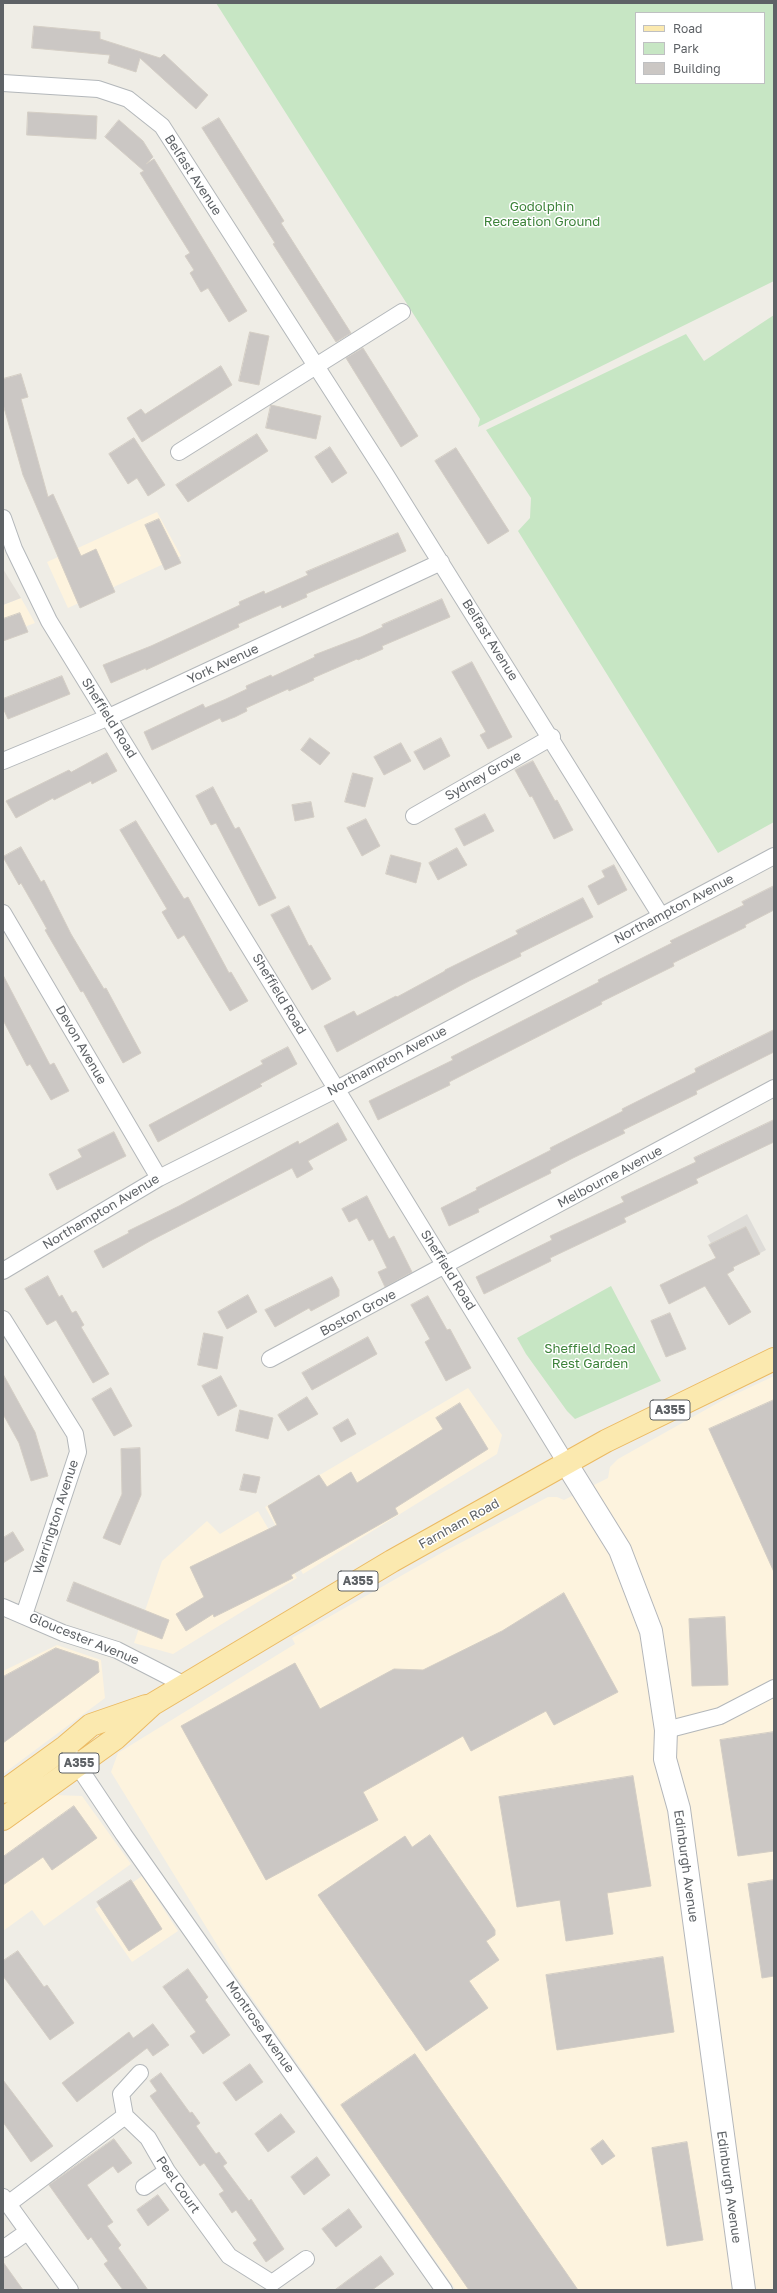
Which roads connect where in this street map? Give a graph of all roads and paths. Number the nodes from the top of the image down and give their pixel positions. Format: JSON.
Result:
{"nodes":[{"id":1,"x":3,"y":83,"type":"edge"},
{"id":2,"x":402,"y":312,"type":"dead end"},
{"id":3,"x":317,"y":366,"type":"junction"},
{"id":4,"x":179,"y":452,"type":"dead end"},
{"id":5,"x":3,"y":518,"type":"edge"},
{"id":6,"x":440,"y":562,"type":"junction"},
{"id":7,"x":109,"y":717,"type":"junction"},
{"id":8,"x":552,"y":737,"type":"junction"},
{"id":9,"x":3,"y":761,"type":"edge"},
{"id":10,"x":414,"y":816,"type":"dead end"},
{"id":11,"x":774,"y":856,"type":"edge"},
{"id":12,"x":3,"y":913,"type":"edge"},
{"id":13,"x":662,"y":916,"type":"junction"},
{"id":14,"x":774,"y":1088,"type":"edge"},
{"id":15,"x":337,"y":1089,"type":"junction"},
{"id":16,"x":159,"y":1178,"type":"junction"},
{"id":17,"x":445,"y":1267,"type":"junction"},
{"id":18,"x":3,"y":1271,"type":"edge"},
{"id":19,"x":3,"y":1319,"type":"edge"},
{"id":20,"x":270,"y":1359,"type":"dead end"},
{"id":21,"x":774,"y":1359,"type":"edge"},
{"id":22,"x":566,"y":1463,"type":"junction"},
{"id":23,"x":3,"y":1607,"type":"edge"},
{"id":24,"x":24,"y":1615,"type":"junction"},
{"id":25,"x":185,"y":1685,"type":"junction"},
{"id":26,"x":774,"y":1688,"type":"edge"},
{"id":27,"x":666,"y":1730,"type":"junction"},
{"id":28,"x":71,"y":1755,"type":"junction"},
{"id":29,"x":3,"y":1792,"type":"edge"},
{"id":30,"x":3,"y":1819,"type":"edge"},
{"id":31,"x":140,"y":2073,"type":"dead end"},
{"id":32,"x":124,"y":2116,"type":"junction"},
{"id":33,"x":167,"y":2171,"type":"junction"},
{"id":34,"x":144,"y":2187,"type":"dead end"},
{"id":35,"x":6,"y":2200,"type":"edge"},
{"id":36,"x":27,"y":2232,"type":"junction"},
{"id":37,"x":3,"y":2249,"type":"edge"},
{"id":38,"x":306,"y":2259,"type":"dead end"},
{"id":39,"x":274,"y":2286,"type":"edge"},
{"id":40,"x":70,"y":2290,"type":"edge"},
{"id":41,"x":444,"y":2290,"type":"edge"},
{"id":42,"x":740,"y":2290,"type":"edge"}],
"edges":[{"from":1,"to":3,"type":"street","name":"Belfast Avenue"},
{"from":2,"to":3,"type":"street"},
{"from":3,"to":4,"type":"street"},
{"from":3,"to":6,"type":"street","name":"Belfast Avenue"},
{"from":5,"to":7,"type":"street","name":"Sheffield Road"},
{"from":6,"to":7,"type":"street","name":"York Avenue"},
{"from":6,"to":8,"type":"street","name":"Belfast Avenue"},
{"from":7,"to":9,"type":"street","name":"York Avenue"},
{"from":7,"to":15,"type":"street","name":"Sheffield Road"},
{"from":8,"to":10,"type":"street","name":"Sydney Grove"},
{"from":8,"to":13,"type":"street","name":"Belfast Avenue"},
{"from":11,"to":13,"type":"street","name":"Northampton Avenue"},
{"from":12,"to":16,"type":"street","name":"Devon Avenue"},
{"from":13,"to":15,"type":"street","name":"Northampton Avenue"},
{"from":14,"to":17,"type":"street","name":"Melbourne Avenue"},
{"from":15,"to":16,"type":"street","name":"Northampton Avenue"},
{"from":15,"to":17,"type":"street","name":"Sheffield Road"},
{"from":16,"to":18,"type":"street","name":"Northampton Avenue"},
{"from":17,"to":20,"type":"street","name":"Boston Grove"},
{"from":17,"to":22,"type":"street","name":"Sheffield Road"},
{"from":19,"to":24,"type":"street","name":"Warrington Avenue"},
{"from":21,"to":22,"type":"main road","name":"Farnham Road","number":"A355"},
{"from":22,"to":25,"type":"main road","name":"Farnham Road","number":"A355"},
{"from":22,"to":27,"type":"street","name":"Edinburgh Avenue"},
{"from":23,"to":24,"type":"street","name":"Gloucester Avenue"},
{"from":24,"to":25,"type":"street","name":"Gloucester Avenue"},
{"from":25,"to":28,"type":"main road","name":"Farnham Road","number":"A355"},
{"from":26,"to":27,"type":"street"},
{"from":27,"to":42,"type":"street","name":"Edinburgh Avenue"},
{"from":28,"to":29,"type":"main road","name":"Farnham Road","number":"A355"},
{"from":28,"to":30,"type":"main road","name":"Farnham Road","number":"A355"},
{"from":28,"to":41,"type":"street","name":"Montrose Avenue"},
{"from":31,"to":32,"type":"street"},
{"from":32,"to":33,"type":"street","name":"Peel Court"},
{"from":32,"to":35,"type":"street"},
{"from":33,"to":34,"type":"street"},
{"from":33,"to":39,"type":"street","name":"Peel Court"},
{"from":35,"to":36,"type":"street"},
{"from":36,"to":37,"type":"street"},
{"from":36,"to":40,"type":"street"},
{"from":38,"to":39,"type":"street","name":"Peel Court"}]}
